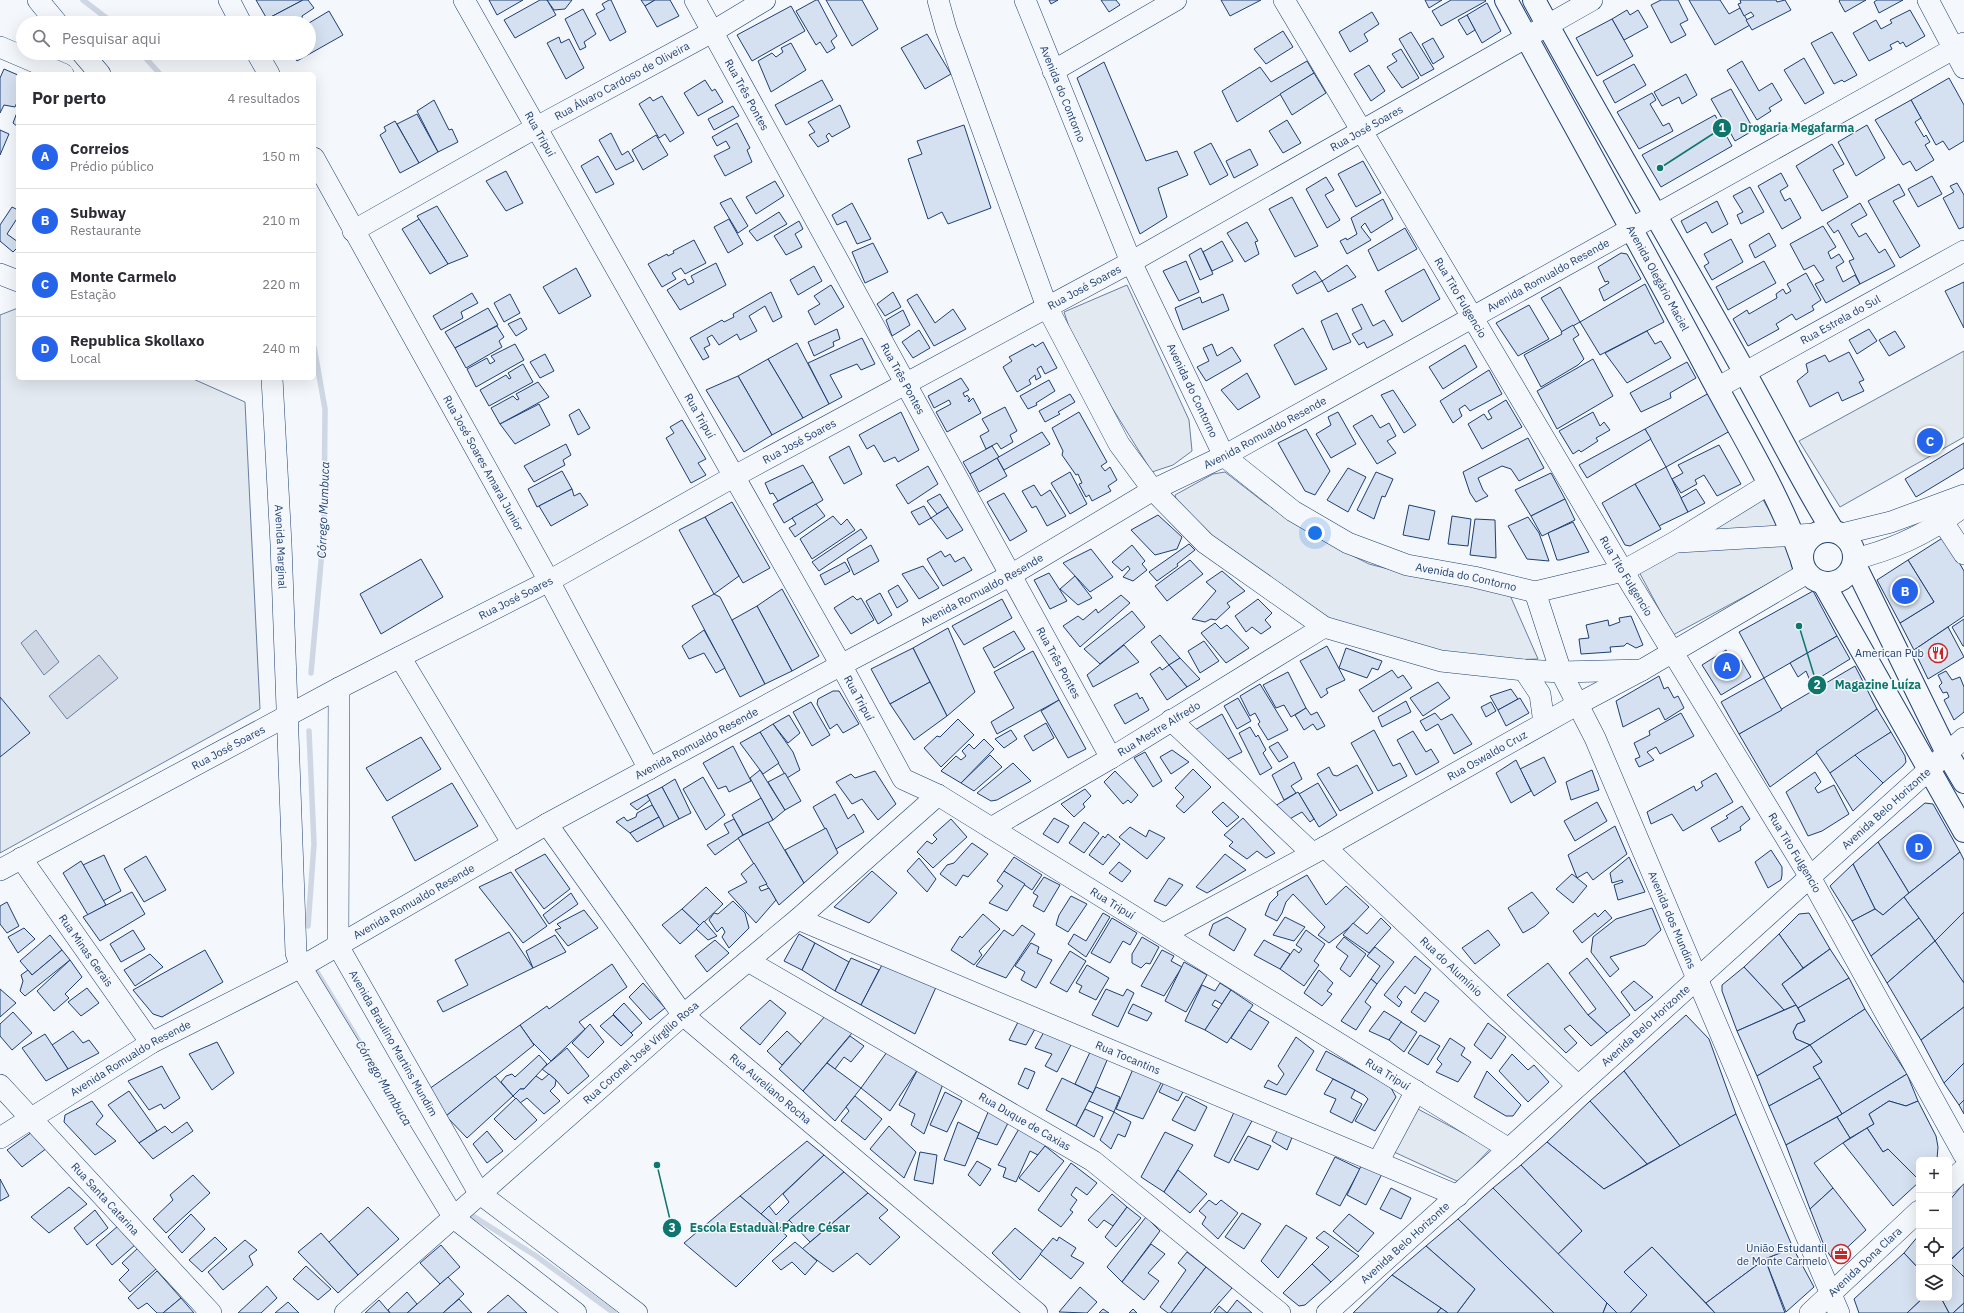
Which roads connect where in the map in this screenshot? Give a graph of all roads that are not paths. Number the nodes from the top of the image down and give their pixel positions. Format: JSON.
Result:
{"nodes":[{"id":1,"x":38,"y":0,"type":"edge"},
{"id":2,"x":229,"y":0,"type":"edge"},
{"id":3,"x":464,"y":0,"type":"edge"},
{"id":4,"x":695,"y":0,"type":"edge"},
{"id":5,"x":765,"y":0,"type":"edge"},
{"id":6,"x":938,"y":0,"type":"edge"},
{"id":7,"x":1025,"y":0,"type":"edge"},
{"id":8,"x":1176,"y":0,"type":"edge"},
{"id":9,"x":1284,"y":0,"type":"edge"},
{"id":10,"x":1506,"y":0,"type":"edge"},
{"id":11,"x":1534,"y":0,"type":"edge"},
{"id":12,"x":1592,"y":0,"type":"edge"},
{"id":13,"x":1928,"y":0,"type":"edge"},
{"id":14,"x":51,"y":16,"type":"edge"},
{"id":15,"x":237,"y":16,"type":"edge"},
{"id":16,"x":1548,"y":25,"type":"junction"},
{"id":17,"x":712,"y":32,"type":"junction"},
{"id":18,"x":1526,"y":37,"type":"junction"},
{"id":19,"x":1959,"y":46,"type":"edge"},
{"id":20,"x":0,"y":47,"type":"edge"},
{"id":21,"x":16,"y":54,"type":"edge"},
{"id":22,"x":30,"y":60,"type":"edge"},
{"id":23,"x":88,"y":60,"type":"edge"},
{"id":24,"x":261,"y":60,"type":"edge"},
{"id":25,"x":1964,"y":68,"type":"edge"},
{"id":26,"x":1053,"y":71,"type":"junction"},
{"id":27,"x":58,"y":72,"type":"edge"},
{"id":28,"x":98,"y":72,"type":"edge"},
{"id":29,"x":267,"y":72,"type":"edge"},
{"id":30,"x":535,"y":128,"type":"junction"},
{"id":31,"x":1362,"y":132,"type":"junction"},
{"id":32,"x":316,"y":162,"type":"edge"},
{"id":33,"x":1654,"y":215,"type":"junction"},
{"id":34,"x":1632,"y":228,"type":"junction"},
{"id":35,"x":353,"y":231,"type":"junction"},
{"id":36,"x":1964,"y":250,"type":"edge"},
{"id":37,"x":1131,"y":262,"type":"junction"},
{"id":38,"x":0,"y":274,"type":"edge"},
{"id":39,"x":16,"y":280,"type":"edge"},
{"id":40,"x":1047,"y":307,"type":"junction"},
{"id":41,"x":1473,"y":317,"type":"junction"},
{"id":42,"x":1746,"y":374,"type":"junction"},
{"id":43,"x":269,"y":380,"type":"edge"},
{"id":44,"x":906,"y":383,"type":"junction"},
{"id":45,"x":1717,"y":388,"type":"junction"},
{"id":46,"x":1224,"y":456,"type":"junction"},
{"id":47,"x":733,"y":477,"type":"junction"},
{"id":48,"x":1769,"y":484,"type":"junction"},
{"id":49,"x":1153,"y":490,"type":"junction"},
{"id":50,"x":1964,"y":495,"type":"edge"},
{"id":51,"x":1964,"y":506,"type":"edge"},
{"id":52,"x":1943,"y":522,"type":"junction"},
{"id":53,"x":1830,"y":533,"type":"junction"},
{"id":54,"x":1793,"y":535,"type":"junction"},
{"id":55,"x":1675,"y":542,"type":"junction"},
{"id":56,"x":1964,"y":554,"type":"edge"},
{"id":57,"x":1854,"y":561,"type":"junction"},
{"id":58,"x":1623,"y":571,"type":"junction"},
{"id":59,"x":1811,"y":572,"type":"junction"},
{"id":60,"x":1011,"y":575,"type":"junction"},
{"id":61,"x":548,"y":581,"type":"junction"},
{"id":62,"x":1535,"y":592,"type":"junction"},
{"id":63,"x":1324,"y":627,"type":"junction"},
{"id":64,"x":1673,"y":652,"type":"junction"},
{"id":65,"x":400,"y":657,"type":"junction"},
{"id":66,"x":841,"y":665,"type":"junction"},
{"id":67,"x":1524,"y":670,"type":"junction"},
{"id":68,"x":1642,"y":670,"type":"junction"},
{"id":69,"x":1561,"y":672,"type":"junction"},
{"id":70,"x":339,"y":688,"type":"junction"},
{"id":71,"x":1578,"y":704,"type":"junction"},
{"id":72,"x":288,"y":716,"type":"junction"},
{"id":73,"x":1171,"y":720,"type":"junction"},
{"id":74,"x":1544,"y":723,"type":"junction"},
{"id":75,"x":1964,"y":738,"type":"edge"},
{"id":76,"x":1948,"y":753,"type":"junction"},
{"id":77,"x":1111,"y":758,"type":"junction"},
{"id":78,"x":649,"y":769,"type":"junction"},
{"id":79,"x":1929,"y":769,"type":"junction"},
{"id":80,"x":1964,"y":782,"type":"edge"},
{"id":81,"x":938,"y":795,"type":"junction"},
{"id":82,"x":547,"y":824,"type":"junction"},
{"id":83,"x":991,"y":828,"type":"junction"},
{"id":84,"x":1964,"y":831,"type":"edge"},
{"id":85,"x":514,"y":844,"type":"junction"},
{"id":86,"x":1319,"y":850,"type":"junction"},
{"id":87,"x":21,"y":858,"type":"junction"},
{"id":88,"x":0,"y":870,"type":"edge"},
{"id":89,"x":1810,"y":877,"type":"junction"},
{"id":90,"x":798,"y":919,"type":"junction"},
{"id":91,"x":1164,"y":934,"type":"junction"},
{"id":92,"x":338,"y":946,"type":"junction"},
{"id":93,"x":748,"y":961,"type":"junction"},
{"id":94,"x":301,"y":967,"type":"junction"},
{"id":95,"x":1698,"y":979,"type":"junction"},
{"id":96,"x":683,"y":1015,"type":"junction"},
{"id":97,"x":151,"y":1043,"type":"junction"},
{"id":98,"x":0,"y":1085,"type":"edge"},
{"id":99,"x":1578,"y":1086,"type":"junction"},
{"id":100,"x":1416,"y":1092,"type":"junction"},
{"id":101,"x":30,"y":1120,"type":"junction"},
{"id":102,"x":0,"y":1138,"type":"edge"},
{"id":103,"x":1509,"y":1149,"type":"junction"},
{"id":104,"x":1964,"y":1155,"type":"edge"},
{"id":105,"x":1378,"y":1162,"type":"junction"},
{"id":106,"x":1964,"y":1169,"type":"edge"},
{"id":107,"x":1952,"y":1180,"type":"edge"},
{"id":108,"x":479,"y":1193,"type":"junction"},
{"id":109,"x":1458,"y":1196,"type":"junction"},
{"id":110,"x":1916,"y":1214,"type":"edge"},
{"id":111,"x":454,"y":1218,"type":"junction"},
{"id":112,"x":1830,"y":1294,"type":"junction"},
{"id":113,"x":211,"y":1313,"type":"edge"},
{"id":114,"x":345,"y":1313,"type":"edge"},
{"id":115,"x":576,"y":1313,"type":"edge"},
{"id":116,"x":636,"y":1313,"type":"edge"},
{"id":117,"x":1037,"y":1313,"type":"edge"},
{"id":118,"x":1280,"y":1313,"type":"edge"},
{"id":119,"x":1327,"y":1313,"type":"edge"},
{"id":120,"x":1810,"y":1313,"type":"edge"},
{"id":121,"x":1839,"y":1313,"type":"edge"}],
"edges":[{"from":1,"to":14,"type":"street"},
{"from":2,"to":15,"type":"street"},
{"from":3,"to":30,"type":"street","name":"Rua Tripuí"},
{"from":4,"to":17,"type":"street","name":"Rua Três Pontes"},
{"from":5,"to":17,"type":"street","name":"Rua Álvaro Cardoso de Oliveira"},
{"from":6,"to":40,"type":"street"},
{"from":7,"to":26,"type":"street","name":"Avenida do Contorno"},
{"from":8,"to":26,"type":"street"},
{"from":9,"to":31,"type":"street","name":"Rua Tito Fulgencio"},
{"from":10,"to":18,"type":"main road","name":"Avenida Olegário Maciel"},
{"from":11,"to":16,"type":"main road"},
{"from":12,"to":16,"type":"street","name":"Rua José Soares"},
{"from":13,"to":19,"type":"street"},
{"from":16,"to":18,"type":"street","name":"Rua José Soares"},
{"from":16,"to":33,"type":"main road"},
{"from":17,"to":30,"type":"street","name":"Rua Álvaro Cardoso de Oliveira"},
{"from":17,"to":44,"type":"street","name":"Rua Três Pontes"},
{"from":18,"to":31,"type":"street","name":"Rua José Soares"},
{"from":18,"to":34,"type":"main road","name":"Avenida Olegário Maciel"},
{"from":19,"to":25,"type":"street"},
{"from":19,"to":33,"type":"street","name":"Avenida Romualdo Resende"},
{"from":20,"to":21,"type":"street"},
{"from":22,"to":27,"type":"street"},
{"from":23,"to":28,"type":"street"},
{"from":24,"to":29,"type":"street"},
{"from":26,"to":37,"type":"street","name":"Avenida do Contorno"},
{"from":30,"to":35,"type":"street","name":"Rua Álvaro Cardoso de Oliveira"},
{"from":30,"to":47,"type":"street","name":"Rua Tripuí"},
{"from":31,"to":37,"type":"street","name":"Rua José Soares"},
{"from":31,"to":41,"type":"street","name":"Rua Tito Fulgencio"},
{"from":32,"to":35,"type":"street","name":"Rua José Soares Amaral Junior"},
{"from":33,"to":34,"type":"street","name":"Avenida Romualdo Resende"},
{"from":33,"to":42,"type":"main road"},
{"from":34,"to":41,"type":"street","name":"Avenida Romualdo Resende"},
{"from":34,"to":45,"type":"main road","name":"Avenida Olegário Maciel"},
{"from":35,"to":61,"type":"street","name":"Rua José Soares Amaral Junior"},
{"from":36,"to":42,"type":"street","name":"Rua Estrela do Sul"},
{"from":37,"to":40,"type":"street","name":"Rua José Soares"},
{"from":37,"to":46,"type":"street","name":"Avenida do Contorno"},
{"from":38,"to":39,"type":"street"},
{"from":40,"to":44,"type":"street","name":"Rua José Soares"},
{"from":40,"to":49,"type":"street"},
{"from":41,"to":46,"type":"street","name":"Avenida Romualdo Resende"},
{"from":41,"to":58,"type":"street","name":"Rua Tito Fulgencio"},
{"from":42,"to":45,"type":"street","name":"Rua Estrela do Sul"},
{"from":42,"to":53,"type":"main road"},
{"from":43,"to":72,"type":"street","name":"Avenida Marginal"},
{"from":44,"to":47,"type":"street","name":"Rua José Soares"},
{"from":44,"to":60,"type":"street","name":"Rua Três Pontes"},
{"from":45,"to":48,"type":"main road","name":"Avenida Olegário Maciel"},
{"from":46,"to":49,"type":"street","name":"Avenida Romualdo Resende"},
{"from":46,"to":62,"type":"street","name":"Avenida do Contorno"},
{"from":47,"to":61,"type":"street","name":"Rua José Soares"},
{"from":47,"to":66,"type":"street","name":"Rua Tripuí"},
{"from":48,"to":54,"type":"main road","name":"Avenida Olegário Maciel"},
{"from":48,"to":55,"type":"street","name":"Avenida do Contorno"},
{"from":49,"to":60,"type":"street","name":"Avenida Romualdo Resende"},
{"from":49,"to":63,"type":"street"},
{"from":50,"to":53,"type":"street","name":"Avenida do Contorno"},
{"from":51,"to":52,"type":"street"},
{"from":52,"to":56,"type":"street"},
{"from":52,"to":57,"type":"street"},
{"from":53,"to":54,"type":"street","name":"Avenida do Contorno"},
{"from":53,"to":57,"type":"main road"},
{"from":53,"to":59,"type":"main road"},
{"from":54,"to":55,"type":"street","name":"Avenida do Contorno"},
{"from":54,"to":59,"type":"main road","name":"Avenida Olegário Maciel"},
{"from":55,"to":58,"type":"street","name":"Avenida do Contorno"},
{"from":57,"to":59,"type":"main road"},
{"from":57,"to":76,"type":"main road"},
{"from":58,"to":62,"type":"street","name":"Avenida do Contorno"},
{"from":58,"to":64,"type":"street","name":"Rua Tito Fulgencio"},
{"from":59,"to":64,"type":"street","name":"Rua Oswaldo Cruz"},
{"from":59,"to":79,"type":"main road","name":"Avenida Olegário Maciel"},
{"from":60,"to":66,"type":"street","name":"Avenida Romualdo Resende"},
{"from":60,"to":77,"type":"street","name":"Rua Três Pontes"},
{"from":61,"to":65,"type":"street","name":"Rua José Soares"},
{"from":61,"to":78,"type":"street","name":"Rua José Soares Amaral Junior"},
{"from":62,"to":69,"type":"street","name":"Avenida dos Mundins"},
{"from":63,"to":67,"type":"street"},
{"from":63,"to":73,"type":"street","name":"Rua Mestre Alfredo"},
{"from":64,"to":68,"type":"street","name":"Rua Oswaldo Cruz"},
{"from":64,"to":89,"type":"street","name":"Rua Tito Fulgencio"},
{"from":65,"to":70,"type":"street","name":"Rua José Soares"},
{"from":65,"to":85,"type":"street"},
{"from":66,"to":78,"type":"street","name":"Avenida Romualdo Resende"},
{"from":66,"to":81,"type":"street","name":"Rua Tripuí"},
{"from":67,"to":69,"type":"street"},
{"from":67,"to":74,"type":"street"},
{"from":68,"to":69,"type":"street"},
{"from":68,"to":71,"type":"street","name":"Rua Oswaldo Cruz"},
{"from":69,"to":71,"type":"street","name":"Avenida dos Mundins"},
{"from":70,"to":72,"type":"street","name":"Rua José Soares"},
{"from":70,"to":92,"type":"street","name":"Avenida Braulino Martins Mundim"},
{"from":71,"to":74,"type":"street","name":"Rua Oswaldo Cruz"},
{"from":71,"to":95,"type":"street","name":"Avenida dos Mundins"},
{"from":72,"to":87,"type":"street","name":"Rua José Soares"},
{"from":72,"to":94,"type":"street"},
{"from":73,"to":77,"type":"street","name":"Rua Mestre Alfredo"},
{"from":73,"to":86,"type":"street","name":"Rua do Alumínio"},
{"from":74,"to":86,"type":"street","name":"Rua Oswaldo Cruz"},
{"from":75,"to":76,"type":"street","name":"Avenida Belo Horizonte"},
{"from":76,"to":79,"type":"street","name":"Avenida Belo Horizonte"},
{"from":76,"to":80,"type":"main road"},
{"from":77,"to":83,"type":"street","name":"Rua Mestre Alfredo"},
{"from":78,"to":82,"type":"street","name":"Avenida Romualdo Resende"},
{"from":79,"to":84,"type":"main road","name":"Avenida Olegário Maciel"},
{"from":79,"to":89,"type":"street","name":"Avenida Belo Horizonte"},
{"from":81,"to":83,"type":"street","name":"Rua Tripuí"},
{"from":81,"to":90,"type":"street","name":"Rua Coronel José Virgílio Rosa"},
{"from":82,"to":85,"type":"street","name":"Avenida Romualdo Resende"},
{"from":82,"to":96,"type":"street","name":"Rua Aureliano Rocha"},
{"from":83,"to":91,"type":"street","name":"Rua Tripuí"},
{"from":85,"to":92,"type":"street","name":"Avenida Romualdo Resende"},
{"from":86,"to":91,"type":"street","name":"Rua Oswaldo Cruz"},
{"from":86,"to":99,"type":"street","name":"Rua do Alumínio"},
{"from":87,"to":88,"type":"street","name":"Rua José Soares"},
{"from":87,"to":97,"type":"street","name":"Rua Minas Gerais"},
{"from":89,"to":95,"type":"street","name":"Avenida Belo Horizonte"},
{"from":89,"to":104,"type":"street","name":"Rua Tito Fulgencio"},
{"from":90,"to":93,"type":"street","name":"Rua Coronel José Virgílio Rosa"},
{"from":90,"to":105,"type":"street","name":"Rua Tocantins"},
{"from":91,"to":100,"type":"street","name":"Rua Tripuí"},
{"from":92,"to":94,"type":"street","name":"Avenida Romualdo Resende"},
{"from":92,"to":108,"type":"street","name":"Avenida Braulino Martins Mundim"},
{"from":93,"to":96,"type":"street","name":"Rua Coronel José Virgílio Rosa"},
{"from":93,"to":118,"type":"street","name":"Rua Duque de Caxias"},
{"from":94,"to":97,"type":"street","name":"Avenida Romualdo Resende"},
{"from":94,"to":111,"type":"street"},
{"from":95,"to":99,"type":"street","name":"Avenida Belo Horizonte"},
{"from":95,"to":112,"type":"street","name":"Avenida dos Mundins"},
{"from":96,"to":108,"type":"street","name":"Rua Coronel José Virgílio Rosa"},
{"from":96,"to":117,"type":"street","name":"Rua Aureliano Rocha"},
{"from":97,"to":101,"type":"street","name":"Avenida Romualdo Resende"},
{"from":98,"to":101,"type":"street","name":"Rua Santa Catarina"},
{"from":99,"to":103,"type":"street","name":"Avenida Belo Horizonte"},
{"from":100,"to":103,"type":"street","name":"Rua Tripuí"},
{"from":100,"to":105,"type":"street"},
{"from":101,"to":102,"type":"street","name":"Avenida Romualdo Resende"},
{"from":101,"to":113,"type":"street","name":"Rua Santa Catarina"},
{"from":103,"to":109,"type":"street","name":"Avenida Belo Horizonte"},
{"from":105,"to":109,"type":"street","name":"Rua Tocantins"},
{"from":106,"to":107,"type":"street"},
{"from":108,"to":111,"type":"street","name":"Rua Coronel José Virgílio Rosa"},
{"from":108,"to":116,"type":"street","name":"Avenida Braulino Martins Mundim"},
{"from":109,"to":119,"type":"street","name":"Avenida Belo Horizonte"},
{"from":110,"to":112,"type":"street","name":"Avenida Dona Clara"},
{"from":111,"to":114,"type":"street","name":"Rua Coronel José Virgílio Rosa"},
{"from":111,"to":115,"type":"street"},
{"from":112,"to":120,"type":"street","name":"Avenida Dona Clara"},
{"from":112,"to":121,"type":"street","name":"Avenida dos Mundins"}]}
